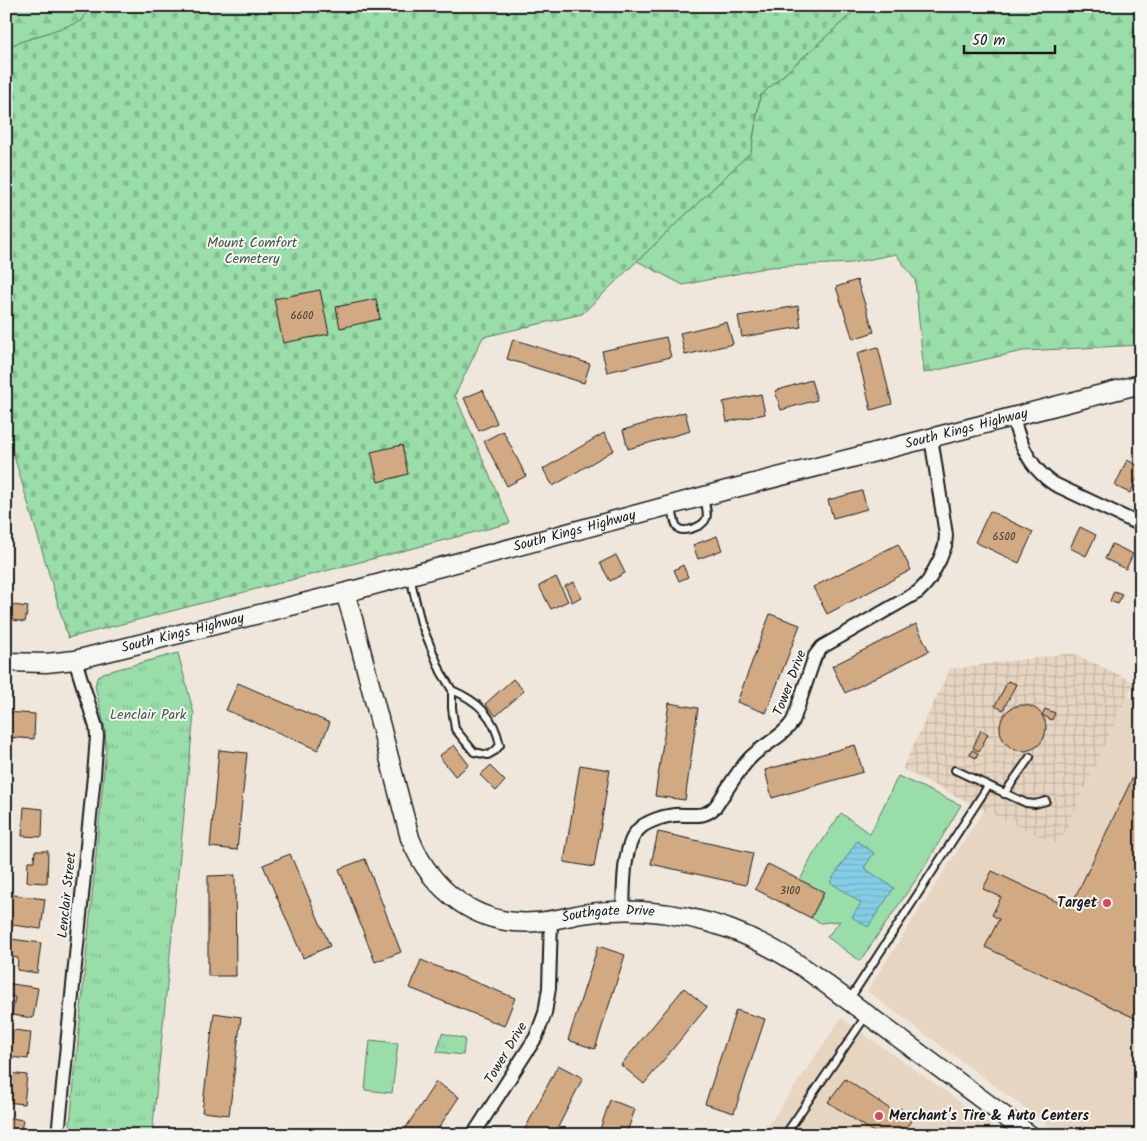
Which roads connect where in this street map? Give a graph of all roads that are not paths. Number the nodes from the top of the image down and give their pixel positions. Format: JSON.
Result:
{"nodes":[{"id":1,"x":1141,"y":384,"type":"edge"},
{"id":2,"x":1013,"y":417,"type":"junction"},
{"id":3,"x":931,"y":437,"type":"junction"},
{"id":4,"x":703,"y":496,"type":"junction"},
{"id":5,"x":671,"y":505,"type":"junction"},
{"id":6,"x":1141,"y":525,"type":"edge"},
{"id":7,"x":410,"y":576,"type":"junction"},
{"id":8,"x":345,"y":593,"type":"junction"},
{"id":9,"x":75,"y":660,"type":"junction"},
{"id":10,"x":6,"y":662,"type":"edge"},
{"id":11,"x":452,"y":690,"type":"junction"},
{"id":12,"x":1030,"y":756,"type":"dead end"},
{"id":13,"x":955,"y":770,"type":"dead end"},
{"id":14,"x":988,"y":786,"type":"junction"},
{"id":15,"x":1004,"y":794,"type":"junction"},
{"id":16,"x":1046,"y":801,"type":"dead end"},
{"id":17,"x":623,"y":911,"type":"junction"},
{"id":18,"x":550,"y":920,"type":"junction"},
{"id":19,"x":848,"y":1001,"type":"junction"},
{"id":20,"x":867,"y":1014,"type":"junction"},
{"id":21,"x":58,"y":1135,"type":"edge"},
{"id":22,"x":473,"y":1135,"type":"edge"},
{"id":23,"x":785,"y":1135,"type":"edge"},
{"id":24,"x":1030,"y":1135,"type":"edge"}],
"edges":[{"from":1,"to":2,"type":"main road","name":"South Kings Highway"},
{"from":2,"to":3,"type":"main road","name":"South Kings Highway"},
{"from":2,"to":6,"type":"street"},
{"from":3,"to":4,"type":"main road","name":"South Kings Highway"},
{"from":3,"to":17,"type":"street","name":"Tower Drive"},
{"from":4,"to":5,"type":"main road","name":"South Kings Highway"},
{"from":4,"to":5,"type":"lane"},
{"from":5,"to":7,"type":"main road","name":"South Kings Highway"},
{"from":7,"to":8,"type":"main road","name":"South Kings Highway"},
{"from":7,"to":11,"type":"lane"},
{"from":8,"to":9,"type":"main road","name":"South Kings Highway"},
{"from":8,"to":18,"type":"main road","name":"Southgate Drive"},
{"from":9,"to":10,"type":"main road","name":"South Kings Highway"},
{"from":9,"to":21,"type":"street","name":"Lenclair Street"},
{"from":11,"to":11,"type":"lane"},
{"from":12,"to":15,"type":"lane"},
{"from":13,"to":14,"type":"lane"},
{"from":14,"to":15,"type":"lane"},
{"from":14,"to":19,"type":"lane"},
{"from":15,"to":16,"type":"lane"},
{"from":17,"to":18,"type":"main road","name":"Southgate Drive"},
{"from":17,"to":19,"type":"main road","name":"Southgate Drive"},
{"from":18,"to":22,"type":"street","name":"Tower Drive"},
{"from":19,"to":20,"type":"main road","name":"Southgate Drive"},
{"from":20,"to":23,"type":"lane"},
{"from":20,"to":24,"type":"main road","name":"Southgate Drive"}]}
